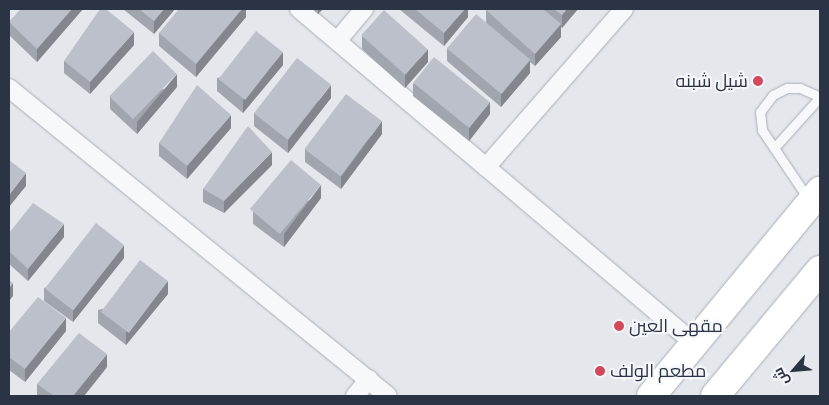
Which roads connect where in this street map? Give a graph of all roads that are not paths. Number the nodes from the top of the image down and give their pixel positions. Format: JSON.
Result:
{"nodes":[{"id":1,"x":299,"y":9,"type":"edge"},
{"id":2,"x":364,"y":9,"type":"edge"},
{"id":3,"x":624,"y":9,"type":"edge"},
{"id":4,"x":337,"y":41,"type":"junction"},
{"id":5,"x":9,"y":88,"type":"edge"},
{"id":6,"x":820,"y":97,"type":"edge"},
{"id":7,"x":774,"y":148,"type":"junction"},
{"id":8,"x":486,"y":167,"type":"junction"},
{"id":9,"x":815,"y":197,"type":"edge"},
{"id":10,"x":820,"y":270,"type":"edge"},
{"id":11,"x":695,"y":344,"type":"junction"},
{"id":12,"x":369,"y":379,"type":"junction"},
{"id":13,"x":355,"y":396,"type":"edge"},
{"id":14,"x":388,"y":396,"type":"edge"},
{"id":15,"x":651,"y":396,"type":"edge"},
{"id":16,"x":715,"y":396,"type":"edge"}],
"edges":[{"from":1,"to":4,"type":"street"},
{"from":2,"to":4,"type":"street"},
{"from":3,"to":8,"type":"street"},
{"from":4,"to":8,"type":"street"},
{"from":5,"to":12,"type":"street"},
{"from":6,"to":7,"type":"lane"},
{"from":6,"to":7,"type":"lane"},
{"from":7,"to":9,"type":"lane"},
{"from":8,"to":11,"type":"street"},
{"from":9,"to":11,"type":"main road"},
{"from":10,"to":16,"type":"main road"},
{"from":11,"to":15,"type":"main road"},
{"from":12,"to":13,"type":"street"},
{"from":12,"to":14,"type":"street"}]}
